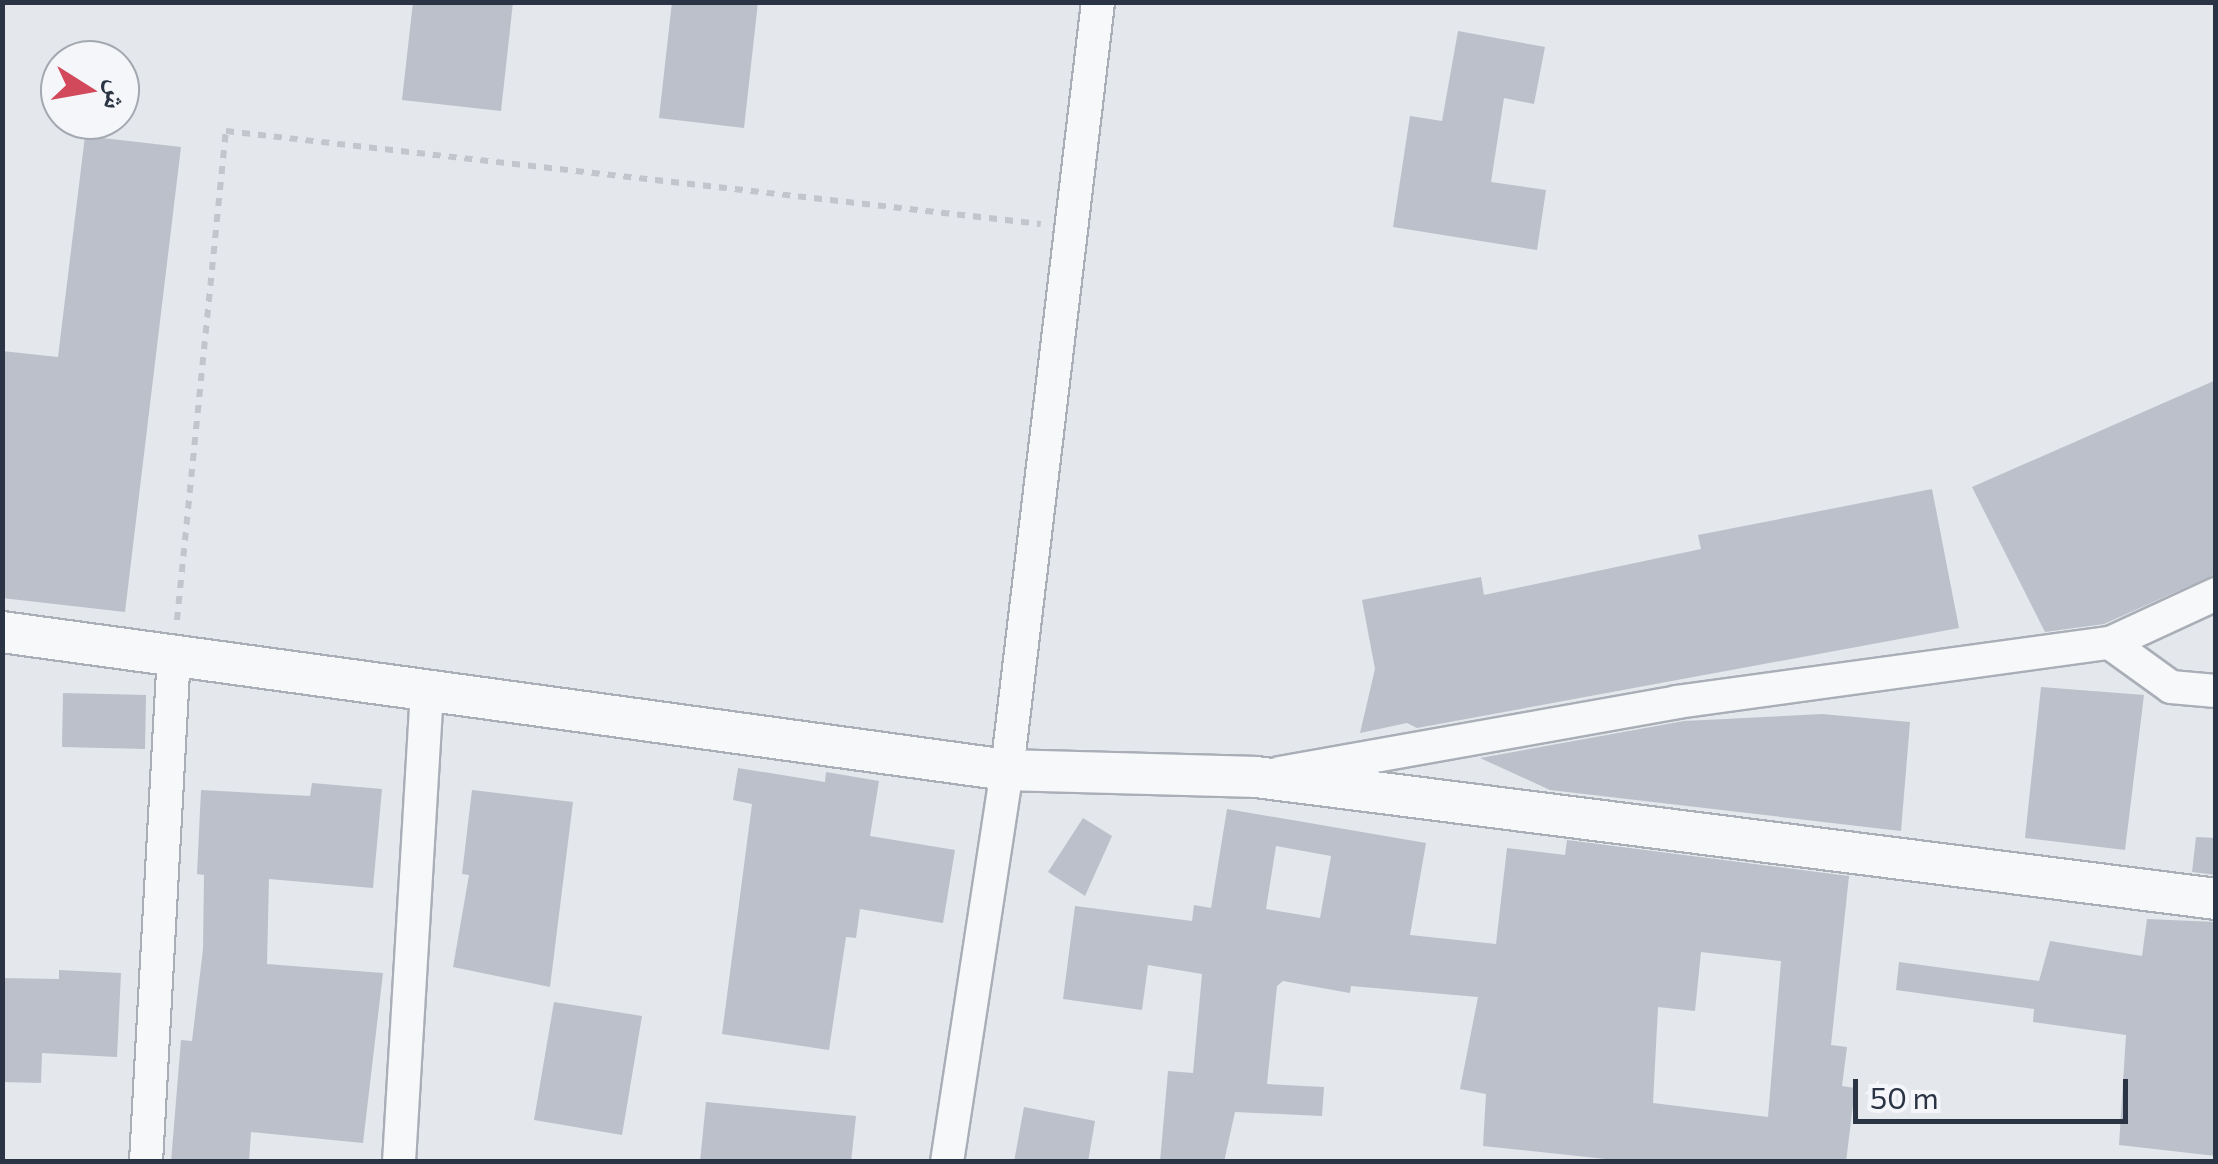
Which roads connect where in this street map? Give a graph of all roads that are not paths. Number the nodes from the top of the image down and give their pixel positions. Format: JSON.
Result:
{"nodes":[{"id":1,"x":1098,"y":2,"type":"edge"},
{"id":2,"x":2216,"y":594,"type":"edge"},
{"id":3,"x":2,"y":632,"type":"edge"},
{"id":4,"x":2110,"y":643,"type":"junction"},
{"id":5,"x":174,"y":654,"type":"junction"},
{"id":6,"x":427,"y":687,"type":"junction"},
{"id":7,"x":2216,"y":691,"type":"edge"},
{"id":8,"x":1006,"y":770,"type":"junction"},
{"id":9,"x":1256,"y":777,"type":"junction"},
{"id":10,"x":2216,"y":899,"type":"edge"},
{"id":11,"x":146,"y":1162,"type":"edge"},
{"id":12,"x":398,"y":1162,"type":"edge"},
{"id":13,"x":947,"y":1162,"type":"edge"}],
"edges":[{"from":1,"to":8,"type":"street"},
{"from":2,"to":4,"type":"street"},
{"from":3,"to":5,"type":"street"},
{"from":4,"to":7,"type":"street"},
{"from":4,"to":9,"type":"street"},
{"from":5,"to":6,"type":"street"},
{"from":5,"to":11,"type":"street"},
{"from":6,"to":8,"type":"street"},
{"from":6,"to":12,"type":"street"},
{"from":8,"to":9,"type":"street"},
{"from":8,"to":13,"type":"street"},
{"from":9,"to":10,"type":"street"}]}
